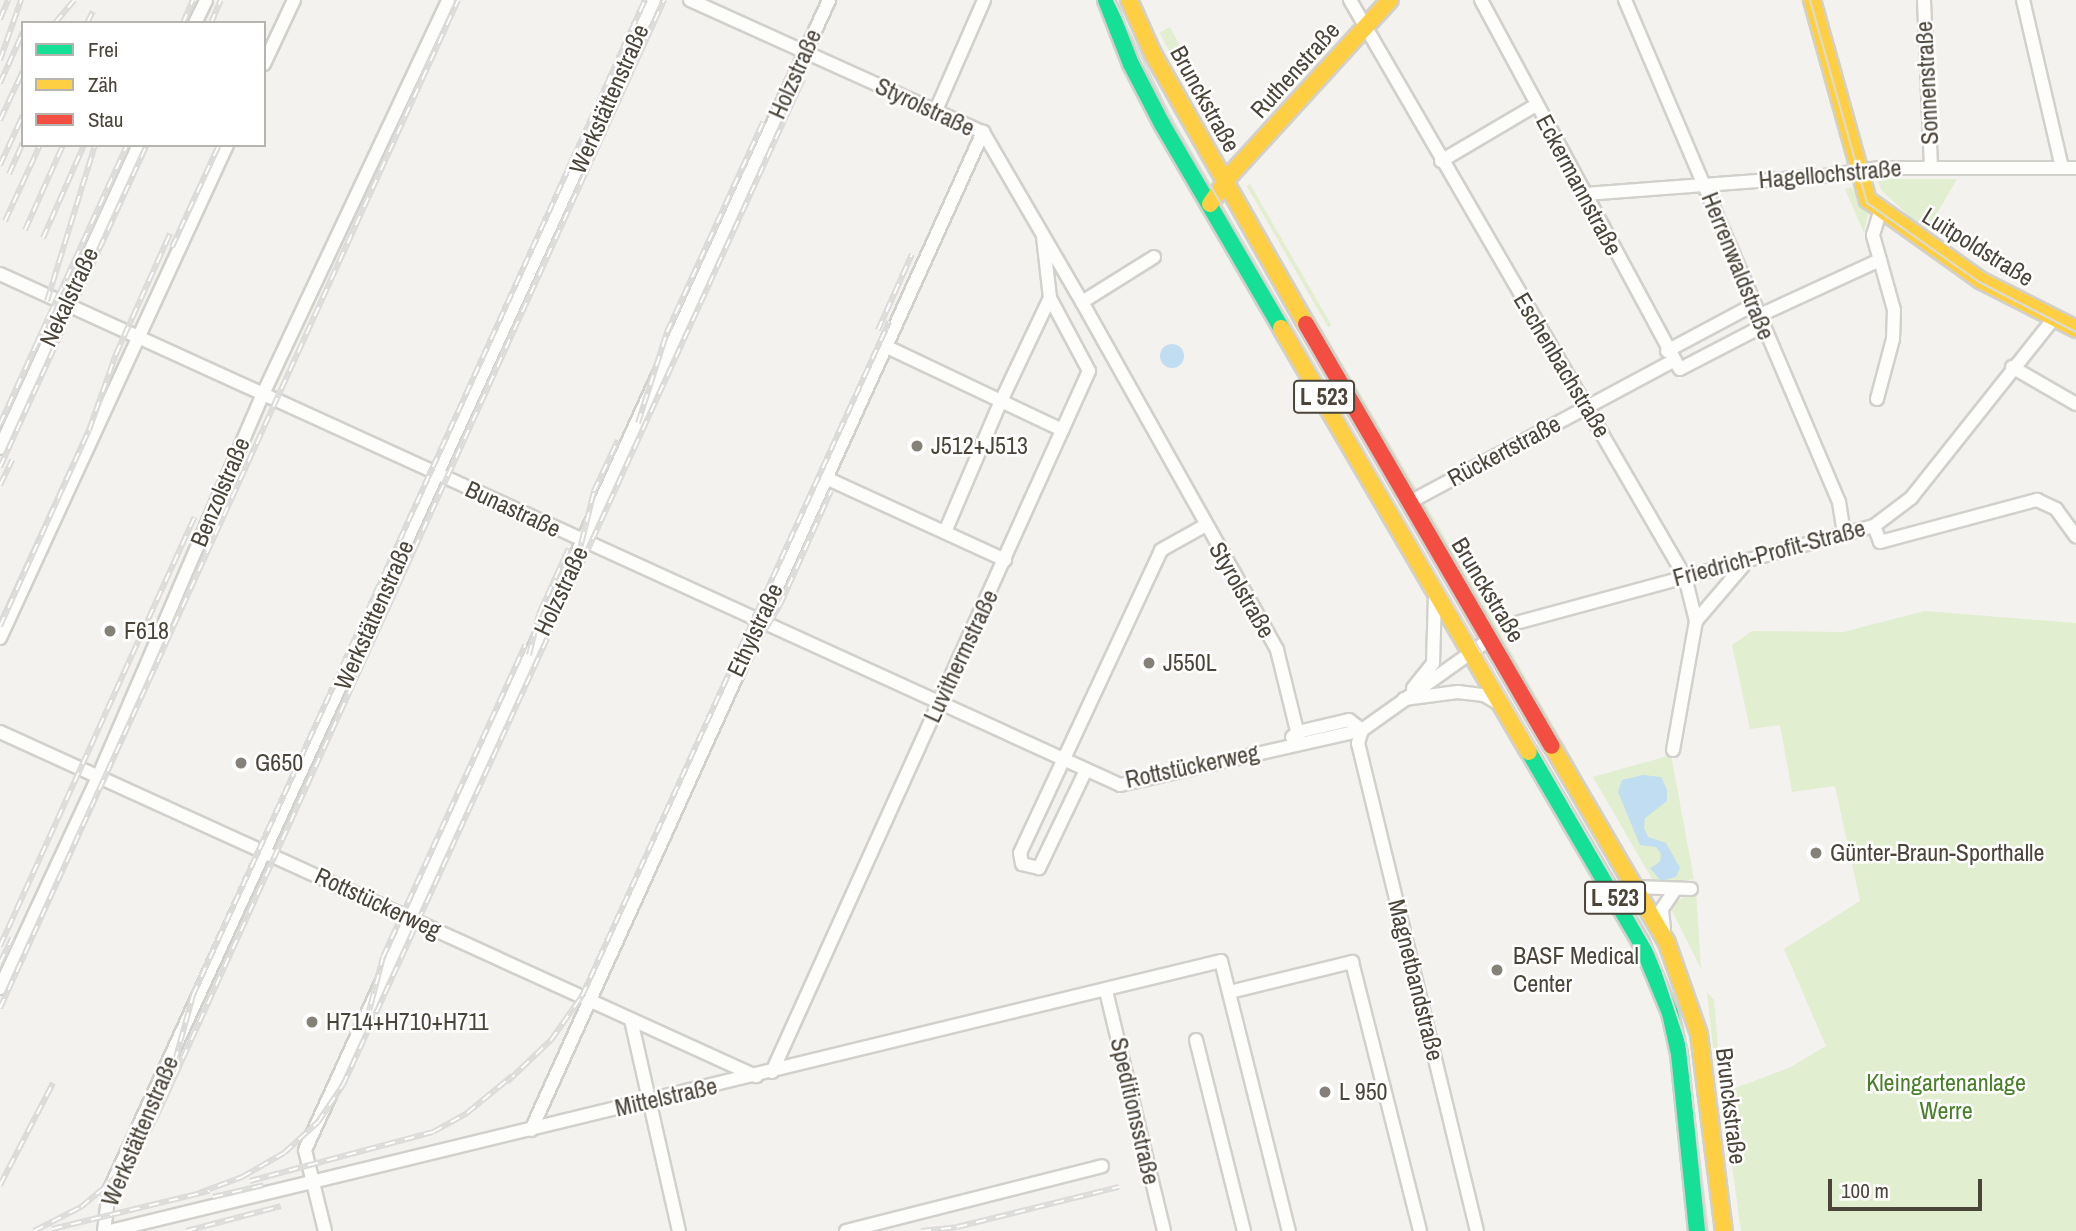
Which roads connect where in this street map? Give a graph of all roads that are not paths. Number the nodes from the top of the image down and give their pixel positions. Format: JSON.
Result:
{"nodes":[{"id":1,"x":206,"y":0,"type":"edge"},
{"id":2,"x":294,"y":0,"type":"edge"},
{"id":3,"x":448,"y":0,"type":"edge"},
{"id":4,"x":653,"y":0,"type":"edge"},
{"id":5,"x":690,"y":0,"type":"edge"},
{"id":6,"x":829,"y":0,"type":"edge"},
{"id":7,"x":984,"y":0,"type":"edge"},
{"id":8,"x":1105,"y":0,"type":"edge"},
{"id":9,"x":1129,"y":0,"type":"edge"},
{"id":10,"x":1350,"y":0,"type":"edge"},
{"id":11,"x":1390,"y":0,"type":"edge"},
{"id":12,"x":1481,"y":0,"type":"edge"},
{"id":13,"x":1625,"y":0,"type":"edge"},
{"id":14,"x":1812,"y":0,"type":"edge"},
{"id":15,"x":1924,"y":0,"type":"edge"},
{"id":16,"x":2023,"y":0,"type":"edge"},
{"id":17,"x":196,"y":21,"type":"edge"},
{"id":18,"x":1363,"y":29,"type":"junction"},
{"id":19,"x":806,"y":51,"type":"junction"},
{"id":20,"x":266,"y":60,"type":"edge"},
{"id":21,"x":1536,"y":105,"type":"junction"},
{"id":22,"x":936,"y":110,"type":"junction"},
{"id":23,"x":983,"y":132,"type":"junction"},
{"id":24,"x":138,"y":147,"type":"edge"},
{"id":25,"x":226,"y":147,"type":"edge"},
{"id":26,"x":1441,"y":161,"type":"junction"},
{"id":27,"x":1931,"y":167,"type":"junction"},
{"id":28,"x":2062,"y":168,"type":"junction"},
{"id":29,"x":2076,"y":169,"type":"edge"},
{"id":30,"x":1858,"y":171,"type":"junction"},
{"id":31,"x":1224,"y":181,"type":"junction"},
{"id":32,"x":1705,"y":185,"type":"junction"},
{"id":33,"x":1585,"y":194,"type":"junction"},
{"id":34,"x":1210,"y":204,"type":"junction"},
{"id":35,"x":1880,"y":212,"type":"junction"},
{"id":36,"x":1043,"y":237,"type":"junction"},
{"id":37,"x":1154,"y":257,"type":"dead end"},
{"id":38,"x":1881,"y":260,"type":"junction"},
{"id":39,"x":0,"y":274,"type":"edge"},
{"id":40,"x":1050,"y":298,"type":"junction"},
{"id":41,"x":1082,"y":302,"type":"junction"},
{"id":42,"x":66,"y":304,"type":"junction"},
{"id":43,"x":1758,"y":316,"type":"junction"},
{"id":44,"x":2053,"y":318,"type":"junction"},
{"id":45,"x":2076,"y":329,"type":"edge"},
{"id":46,"x":139,"y":337,"type":"junction"},
{"id":47,"x":886,"y":346,"type":"junction"},
{"id":48,"x":1673,"y":360,"type":"junction"},
{"id":49,"x":2012,"y":367,"type":"junction"},
{"id":50,"x":262,"y":394,"type":"junction"},
{"id":51,"x":1877,"y":399,"type":"dead end"},
{"id":52,"x":1001,"y":401,"type":"junction"},
{"id":53,"x":2076,"y":404,"type":"edge"},
{"id":54,"x":1587,"y":407,"type":"junction"},
{"id":55,"x":1062,"y":430,"type":"junction"},
{"id":56,"x":0,"y":448,"type":"edge"},
{"id":57,"x":437,"y":474,"type":"junction"},
{"id":58,"x":826,"y":478,"type":"junction"},
{"id":59,"x":1410,"y":502,"type":"junction"},
{"id":60,"x":1204,"y":526,"type":"junction"},
{"id":61,"x":1874,"y":526,"type":"junction"},
{"id":62,"x":945,"y":531,"type":"junction"},
{"id":63,"x":1844,"y":534,"type":"junction"},
{"id":64,"x":2076,"y":537,"type":"edge"},
{"id":65,"x":583,"y":542,"type":"junction"},
{"id":66,"x":1005,"y":559,"type":"junction"},
{"id":67,"x":1746,"y":563,"type":"junction"},
{"id":68,"x":1685,"y":577,"type":"junction"},
{"id":69,"x":1435,"y":592,"type":"junction"},
{"id":70,"x":1696,"y":621,"type":"junction"},
{"id":71,"x":759,"y":622,"type":"junction"},
{"id":72,"x":1520,"y":622,"type":"dead end"},
{"id":73,"x":0,"y":638,"type":"edge"},
{"id":74,"x":1490,"y":639,"type":"junction"},
{"id":75,"x":1469,"y":654,"type":"junction"},
{"id":76,"x":1404,"y":699,"type":"junction"},
{"id":77,"x":1498,"y":703,"type":"junction"},
{"id":78,"x":939,"y":705,"type":"junction"},
{"id":79,"x":1362,"y":730,"type":"junction"},
{"id":80,"x":0,"y":732,"type":"edge"},
{"id":81,"x":1299,"y":737,"type":"junction"},
{"id":82,"x":1673,"y":750,"type":"dead end"},
{"id":83,"x":1064,"y":760,"type":"junction"},
{"id":84,"x":1086,"y":770,"type":"junction"},
{"id":85,"x":98,"y":777,"type":"junction"},
{"id":86,"x":267,"y":853,"type":"junction"},
{"id":87,"x":1634,"y":887,"type":"junction"},
{"id":88,"x":1691,"y":889,"type":"dead end"},
{"id":89,"x":1674,"y":891,"type":"junction"},
{"id":90,"x":412,"y":919,"type":"junction"},
{"id":91,"x":1667,"y":943,"type":"junction"},
{"id":92,"x":0,"y":988,"type":"edge"},
{"id":93,"x":1107,"y":991,"type":"junction"},
{"id":94,"x":1230,"y":992,"type":"junction"},
{"id":95,"x":590,"y":999,"type":"junction"},
{"id":96,"x":631,"y":1020,"type":"junction"},
{"id":97,"x":1196,"y":1040,"type":"dead end"},
{"id":98,"x":772,"y":1072,"type":"junction"},
{"id":99,"x":756,"y":1076,"type":"junction"},
{"id":100,"x":649,"y":1100,"type":"junction"},
{"id":101,"x":531,"y":1130,"type":"junction"},
{"id":102,"x":1102,"y":1166,"type":"dead end"},
{"id":103,"x":314,"y":1183,"type":"junction"},
{"id":104,"x":104,"y":1231,"type":"edge"},
{"id":105,"x":110,"y":1231,"type":"edge"},
{"id":106,"x":325,"y":1231,"type":"edge"},
{"id":107,"x":679,"y":1231,"type":"edge"},
{"id":108,"x":846,"y":1231,"type":"edge"},
{"id":109,"x":1164,"y":1231,"type":"edge"},
{"id":110,"x":1244,"y":1231,"type":"edge"},
{"id":111,"x":1289,"y":1231,"type":"edge"},
{"id":112,"x":1420,"y":1231,"type":"edge"},
{"id":113,"x":1477,"y":1231,"type":"edge"},
{"id":114,"x":1697,"y":1231,"type":"edge"},
{"id":115,"x":1724,"y":1231,"type":"edge"}],
"edges":[{"from":1,"to":17,"type":"street"},
{"from":2,"to":20,"type":"street"},
{"from":3,"to":50,"type":"street","name":"Benzolstraße"},
{"from":4,"to":57,"type":"street","name":"Werkstättenstraße"},
{"from":5,"to":19,"type":"street","name":"Styrolstraße"},
{"from":6,"to":19,"type":"street","name":"Holzstraße"},
{"from":7,"to":22,"type":"street"},
{"from":8,"to":34,"type":"main road","name":"Brunckstraße","number":"L 523"},
{"from":9,"to":31,"type":"main road","name":"Brunckstraße","number":"L 523"},
{"from":10,"to":18,"type":"street","name":"Eschenbachstraße"},
{"from":11,"to":18,"type":"main road","name":"Ruthenstraße"},
{"from":12,"to":21,"type":"street","name":"Eckermannstraße"},
{"from":13,"to":32,"type":"street","name":"Herrenwaldstraße"},
{"from":14,"to":30,"type":"main road"},
{"from":15,"to":27,"type":"street","name":"Sonnenstraße"},
{"from":16,"to":28,"type":"street"},
{"from":18,"to":26,"type":"street","name":"Eschenbachstraße"},
{"from":18,"to":31,"type":"main road","name":"Ruthenstraße"},
{"from":19,"to":22,"type":"street","name":"Styrolstraße"},
{"from":19,"to":65,"type":"street","name":"Holzstraße"},
{"from":21,"to":26,"type":"street"},
{"from":21,"to":33,"type":"street","name":"Eckermannstraße"},
{"from":22,"to":23,"type":"street","name":"Styrolstraße"},
{"from":23,"to":36,"type":"street","name":"Styrolstraße"},
{"from":23,"to":47,"type":"street","name":"Ethylstraße"},
{"from":24,"to":42,"type":"street","name":"Nekalstraße"},
{"from":25,"to":46,"type":"street"},
{"from":26,"to":54,"type":"street","name":"Eschenbachstraße"},
{"from":27,"to":28,"type":"street","name":"Hagellochstraße"},
{"from":27,"to":30,"type":"street","name":"Hagellochstraße"},
{"from":28,"to":29,"type":"street","name":"Hagellochstraße"},
{"from":30,"to":32,"type":"street","name":"Hagellochstraße"},
{"from":30,"to":35,"type":"main road","name":"Luitpoldstraße"},
{"from":31,"to":34,"type":"main road","name":"Ruthenstraße"},
{"from":31,"to":59,"type":"main road","name":"Brunckstraße","number":"L 523"},
{"from":32,"to":33,"type":"street","name":"Hagellochstraße"},
{"from":32,"to":43,"type":"street","name":"Herrenwaldstraße"},
{"from":33,"to":48,"type":"street","name":"Eckermannstraße"},
{"from":34,"to":69,"type":"main road","name":"Brunckstraße","number":"L 523"},
{"from":35,"to":38,"type":"street"},
{"from":35,"to":44,"type":"main road","name":"Luitpoldstraße"},
{"from":36,"to":40,"type":"street","name":"Luvithermstraße"},
{"from":36,"to":41,"type":"street","name":"Styrolstraße"},
{"from":37,"to":41,"type":"street"},
{"from":38,"to":43,"type":"street","name":"Rückertstraße"},
{"from":38,"to":51,"type":"street"},
{"from":39,"to":42,"type":"street","name":"Bunastraße"},
{"from":40,"to":52,"type":"street"},
{"from":40,"to":55,"type":"street","name":"Luvithermstraße"},
{"from":41,"to":60,"type":"street","name":"Styrolstraße"},
{"from":42,"to":46,"type":"street","name":"Bunastraße"},
{"from":42,"to":56,"type":"street","name":"Nekalstraße"},
{"from":43,"to":48,"type":"street","name":"Rückertstraße"},
{"from":43,"to":48,"type":"street","name":"Rückertstraße"},
{"from":43,"to":63,"type":"street","name":"Herrenwaldstraße"},
{"from":44,"to":45,"type":"main road","name":"Luitpoldstraße"},
{"from":44,"to":49,"type":"street","name":"Friedrich-Profit-Straße"},
{"from":46,"to":50,"type":"street","name":"Bunastraße"},
{"from":46,"to":73,"type":"street"},
{"from":47,"to":52,"type":"street"},
{"from":47,"to":58,"type":"street","name":"Ethylstraße"},
{"from":48,"to":54,"type":"street","name":"Rückertstraße"},
{"from":49,"to":53,"type":"street"},
{"from":49,"to":61,"type":"street","name":"Friedrich-Profit-Straße"},
{"from":50,"to":57,"type":"street","name":"Bunastraße"},
{"from":50,"to":85,"type":"street","name":"Benzolstraße"},
{"from":52,"to":55,"type":"street"},
{"from":52,"to":62,"type":"street"},
{"from":54,"to":59,"type":"street","name":"Rückertstraße"},
{"from":54,"to":68,"type":"street","name":"Eschenbachstraße"},
{"from":55,"to":66,"type":"street","name":"Luvithermstraße"},
{"from":57,"to":65,"type":"street","name":"Bunastraße"},
{"from":57,"to":86,"type":"street","name":"Werkstättenstraße"},
{"from":58,"to":62,"type":"street"},
{"from":58,"to":71,"type":"street","name":"Ethylstraße"},
{"from":59,"to":74,"type":"main road","name":"Brunckstraße","number":"L 523"},
{"from":60,"to":81,"type":"street","name":"Styrolstraße"},
{"from":60,"to":83,"type":"street"},
{"from":61,"to":63,"type":"street","name":"Friedrich-Profit-Straße"},
{"from":61,"to":64,"type":"street"},
{"from":62,"to":66,"type":"street"},
{"from":63,"to":67,"type":"street","name":"Friedrich-Profit-Straße"},
{"from":65,"to":71,"type":"street","name":"Bunastraße"},
{"from":65,"to":90,"type":"street","name":"Holzstraße"},
{"from":66,"to":78,"type":"street","name":"Luvithermstraße"},
{"from":67,"to":68,"type":"street","name":"Friedrich-Profit-Straße"},
{"from":67,"to":70,"type":"street"},
{"from":68,"to":70,"type":"street","name":"Eschenbachstraße"},
{"from":68,"to":72,"type":"street","name":"Friedrich-Profit-Straße"},
{"from":69,"to":75,"type":"main road","name":"Brunckstraße","number":"L 523"},
{"from":69,"to":76,"type":"street"},
{"from":70,"to":82,"type":"street","name":"Eschenbachstraße"},
{"from":71,"to":78,"type":"street","name":"Bunastraße"},
{"from":71,"to":95,"type":"street","name":"Ethylstraße"},
{"from":74,"to":75,"type":"street","name":"Rottstückerweg"},
{"from":74,"to":87,"type":"main road","name":"Brunckstraße","number":"L 523"},
{"from":75,"to":76,"type":"street","name":"Rottstückerweg"},
{"from":75,"to":77,"type":"main road","name":"Brunckstraße","number":"L 523"},
{"from":76,"to":77,"type":"street"},
{"from":76,"to":79,"type":"street","name":"Rottstückerweg"},
{"from":77,"to":114,"type":"main road","name":"Brunckstraße","number":"L 523"},
{"from":78,"to":83,"type":"street","name":"Bunastraße"},
{"from":78,"to":98,"type":"street","name":"Luvithermstraße"},
{"from":79,"to":81,"type":"street","name":"Rottstückerweg"},
{"from":79,"to":113,"type":"street","name":"Magnetbandstraße"},
{"from":80,"to":85,"type":"street","name":"Rottstückerweg"},
{"from":81,"to":84,"type":"street","name":"Rottstückerweg"},
{"from":83,"to":84,"type":"street","name":"Rottstückerweg"},
{"from":83,"to":84,"type":"street"},
{"from":85,"to":86,"type":"street","name":"Rottstückerweg"},
{"from":85,"to":92,"type":"street","name":"Benzolstraße"},
{"from":86,"to":90,"type":"street","name":"Rottstückerweg"},
{"from":86,"to":104,"type":"street","name":"Werkstättenstraße"},
{"from":87,"to":89,"type":"street"},
{"from":87,"to":91,"type":"main road","name":"Brunckstraße","number":"L 523"},
{"from":88,"to":89,"type":"street"},
{"from":89,"to":91,"type":"street"},
{"from":90,"to":95,"type":"street","name":"Rottstückerweg"},
{"from":90,"to":103,"type":"street","name":"Holzstraße"},
{"from":91,"to":115,"type":"main road","name":"Brunckstraße","number":"L 523"},
{"from":93,"to":94,"type":"street","name":"Mittelstraße"},
{"from":93,"to":98,"type":"street","name":"Mittelstraße"},
{"from":93,"to":109,"type":"street","name":"Speditionsstraße"},
{"from":94,"to":111,"type":"street"},
{"from":94,"to":112,"type":"street"},
{"from":95,"to":96,"type":"street","name":"Rottstückerweg"},
{"from":95,"to":101,"type":"street","name":"Ethylstraße"},
{"from":96,"to":99,"type":"street","name":"Rottstückerweg"},
{"from":96,"to":100,"type":"street"},
{"from":97,"to":110,"type":"street"},
{"from":98,"to":99,"type":"street","name":"Mittelstraße"},
{"from":99,"to":100,"type":"street","name":"Mittelstraße"},
{"from":100,"to":101,"type":"street","name":"Mittelstraße"},
{"from":100,"to":107,"type":"street"},
{"from":101,"to":103,"type":"street","name":"Mittelstraße"},
{"from":102,"to":108,"type":"street"},
{"from":103,"to":105,"type":"street","name":"Mittelstraße"},
{"from":103,"to":106,"type":"street","name":"Holzstraße"}]}
